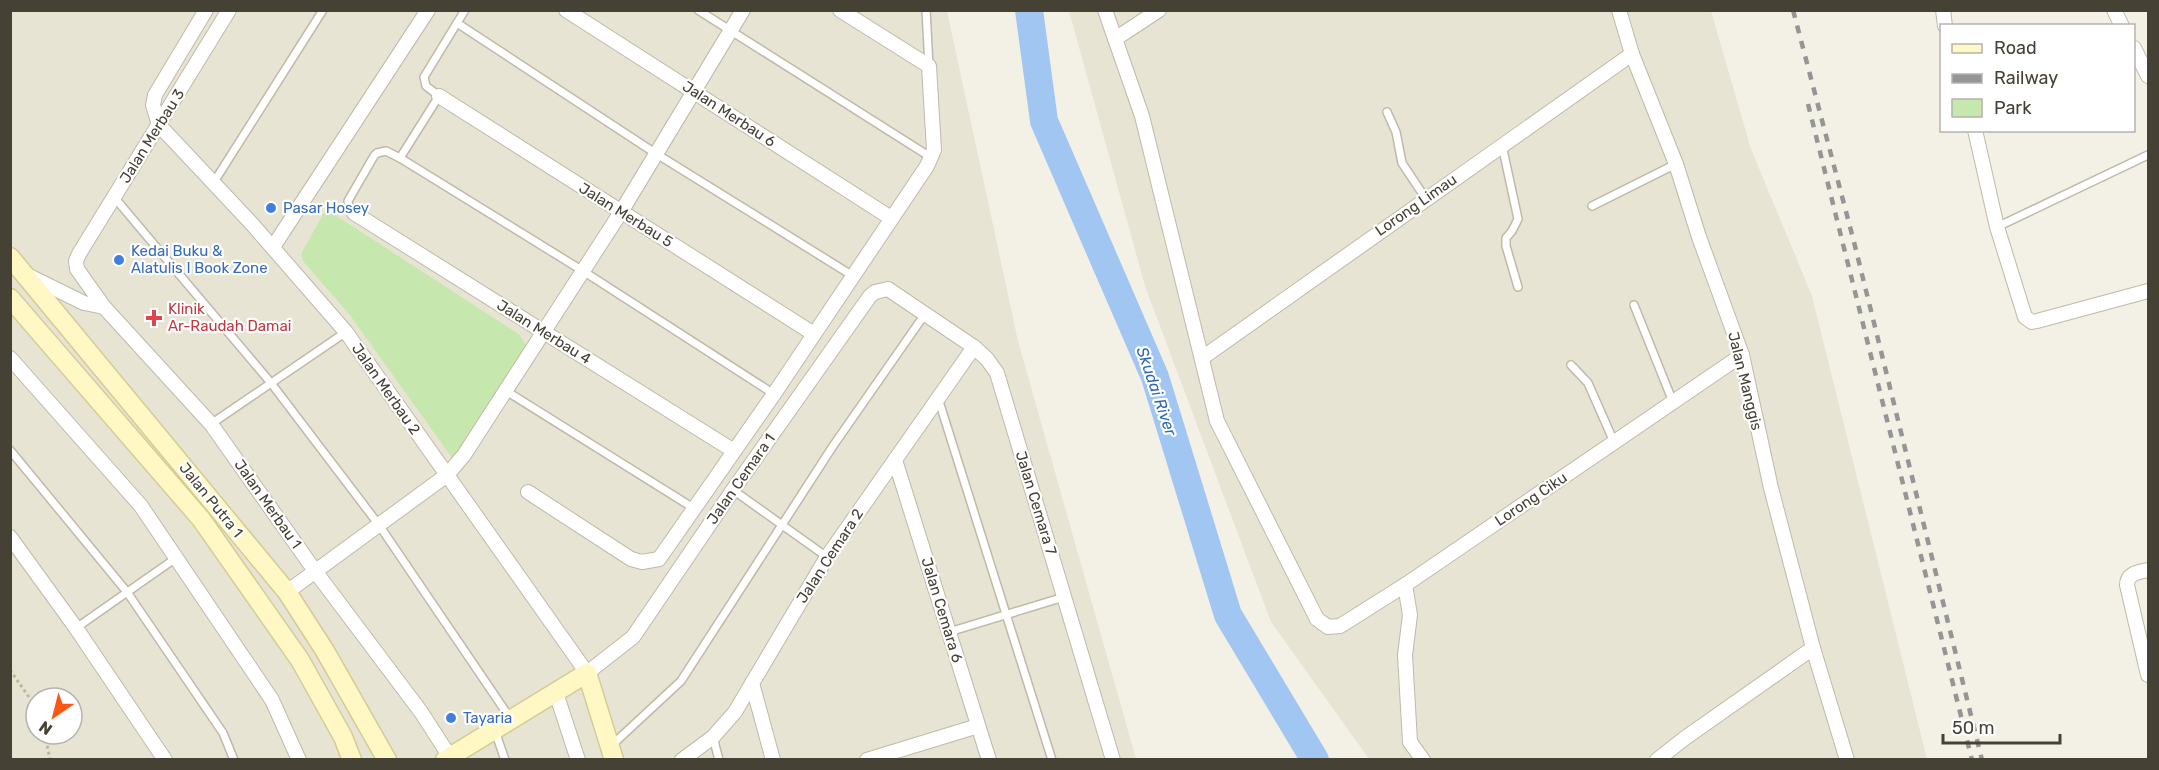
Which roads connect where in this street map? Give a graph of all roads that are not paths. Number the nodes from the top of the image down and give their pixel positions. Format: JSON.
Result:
{"nodes":[{"id":1,"x":206,"y":10,"type":"edge"},
{"id":2,"x":229,"y":10,"type":"edge"},
{"id":3,"x":323,"y":10,"type":"edge"},
{"id":4,"x":428,"y":10,"type":"edge"},
{"id":5,"x":465,"y":10,"type":"edge"},
{"id":6,"x":566,"y":10,"type":"edge"},
{"id":7,"x":698,"y":10,"type":"edge"},
{"id":8,"x":743,"y":10,"type":"edge"},
{"id":9,"x":840,"y":10,"type":"edge"},
{"id":10,"x":926,"y":10,"type":"edge"},
{"id":11,"x":1105,"y":10,"type":"edge"},
{"id":12,"x":1159,"y":10,"type":"edge"},
{"id":13,"x":1619,"y":10,"type":"edge"},
{"id":14,"x":2114,"y":10,"type":"edge"},
{"id":15,"x":457,"y":23,"type":"junction"},
{"id":16,"x":2121,"y":24,"type":"edge"},
{"id":17,"x":731,"y":31,"type":"junction"},
{"id":18,"x":1115,"y":39,"type":"junction"},
{"id":19,"x":2135,"y":52,"type":"edge"},
{"id":20,"x":1632,"y":54,"type":"junction"},
{"id":21,"x":929,"y":66,"type":"junction"},
{"id":22,"x":2148,"y":76,"type":"edge"},
{"id":23,"x":694,"y":92,"type":"junction"},
{"id":24,"x":439,"y":96,"type":"junction"},
{"id":25,"x":1387,"y":112,"type":"dead end"},
{"id":26,"x":159,"y":125,"type":"junction"},
{"id":27,"x":1975,"y":132,"type":"edge"},
{"id":28,"x":1502,"y":145,"type":"junction"},
{"id":29,"x":655,"y":153,"type":"junction"},
{"id":30,"x":2148,"y":155,"type":"edge"},
{"id":31,"x":400,"y":158,"type":"junction"},
{"id":32,"x":932,"y":158,"type":"junction"},
{"id":33,"x":1676,"y":164,"type":"junction"},
{"id":34,"x":214,"y":182,"type":"junction"},
{"id":35,"x":114,"y":197,"type":"junction"},
{"id":36,"x":1426,"y":199,"type":"junction"},
{"id":37,"x":1592,"y":206,"type":"dead end"},
{"id":38,"x":621,"y":212,"type":"junction"},
{"id":39,"x":354,"y":213,"type":"joint"},
{"id":40,"x":891,"y":218,"type":"junction"},
{"id":41,"x":1997,"y":227,"type":"junction"},
{"id":42,"x":273,"y":248,"type":"junction"},
{"id":43,"x":10,"y":257,"type":"edge"},
{"id":44,"x":76,"y":261,"type":"joint"},
{"id":45,"x":583,"y":271,"type":"junction"},
{"id":46,"x":25,"y":273,"type":"junction"},
{"id":47,"x":853,"y":276,"type":"junction"},
{"id":48,"x":1518,"y":287,"type":"dead end"},
{"id":49,"x":2148,"y":291,"type":"edge"},
{"id":50,"x":894,"y":292,"type":"joint"},
{"id":51,"x":10,"y":298,"type":"edge"},
{"id":52,"x":1634,"y":305,"type":"dead end"},
{"id":53,"x":104,"y":307,"type":"junction"},
{"id":54,"x":925,"y":314,"type":"junction"},
{"id":55,"x":544,"y":331,"type":"junction"},
{"id":56,"x":346,"y":332,"type":"junction"},
{"id":57,"x":814,"y":334,"type":"junction"},
{"id":58,"x":974,"y":347,"type":"junction"},
{"id":59,"x":1742,"y":355,"type":"junction"},
{"id":60,"x":1202,"y":358,"type":"junction"},
{"id":61,"x":12,"y":359,"type":"edge"},
{"id":62,"x":1571,"y":365,"type":"dead end"},
{"id":63,"x":271,"y":383,"type":"junction"},
{"id":64,"x":506,"y":391,"type":"junction"},
{"id":65,"x":774,"y":394,"type":"junction"},
{"id":66,"x":938,"y":398,"type":"junction"},
{"id":67,"x":1674,"y":402,"type":"junction"},
{"id":68,"x":211,"y":424,"type":"junction"},
{"id":69,"x":1614,"y":442,"type":"junction"},
{"id":70,"x":10,"y":450,"type":"edge"},
{"id":71,"x":734,"y":451,"type":"junction"},
{"id":72,"x":895,"y":460,"type":"junction"},
{"id":73,"x":447,"y":475,"type":"junction"},
{"id":74,"x":733,"y":490,"type":"junction"},
{"id":75,"x":528,"y":492,"type":"dead end"},
{"id":76,"x":695,"y":510,"type":"junction"},
{"id":77,"x":781,"y":524,"type":"junction"},
{"id":78,"x":379,"y":525,"type":"junction"},
{"id":79,"x":12,"y":544,"type":"edge"},
{"id":80,"x":827,"y":557,"type":"junction"},
{"id":81,"x":176,"y":558,"type":"junction"},
{"id":82,"x":2148,"y":570,"type":"edge"},
{"id":83,"x":315,"y":571,"type":"junction"},
{"id":84,"x":1404,"y":585,"type":"junction"},
{"id":85,"x":127,"y":592,"type":"junction"},
{"id":86,"x":287,"y":592,"type":"junction"},
{"id":87,"x":1065,"y":597,"type":"junction"},
{"id":88,"x":1008,"y":614,"type":"junction"},
{"id":89,"x":76,"y":628,"type":"junction"},
{"id":90,"x":949,"y":632,"type":"junction"},
{"id":91,"x":1813,"y":648,"type":"junction"},
{"id":92,"x":587,"y":673,"type":"junction"},
{"id":93,"x":2148,"y":675,"type":"edge"},
{"id":94,"x":752,"y":683,"type":"junction"},
{"id":95,"x":556,"y":693,"type":"junction"},
{"id":96,"x":512,"y":720,"type":"junction"},
{"id":97,"x":978,"y":726,"type":"junction"},
{"id":98,"x":495,"y":730,"type":"junction"},
{"id":99,"x":713,"y":737,"type":"junction"},
{"id":100,"x":612,"y":753,"type":"edge"},
{"id":101,"x":447,"y":758,"type":"edge"},
{"id":102,"x":165,"y":759,"type":"edge"},
{"id":103,"x":234,"y":759,"type":"edge"},
{"id":104,"x":299,"y":759,"type":"edge"},
{"id":105,"x":352,"y":759,"type":"edge"},
{"id":106,"x":387,"y":759,"type":"edge"},
{"id":107,"x":505,"y":759,"type":"edge"},
{"id":108,"x":578,"y":759,"type":"edge"},
{"id":109,"x":682,"y":759,"type":"edge"},
{"id":110,"x":719,"y":759,"type":"edge"},
{"id":111,"x":773,"y":759,"type":"edge"},
{"id":112,"x":867,"y":759,"type":"edge"},
{"id":113,"x":989,"y":759,"type":"edge"},
{"id":114,"x":1052,"y":759,"type":"edge"},
{"id":115,"x":1113,"y":759,"type":"edge"},
{"id":116,"x":1423,"y":759,"type":"edge"},
{"id":117,"x":1657,"y":759,"type":"edge"},
{"id":118,"x":1847,"y":759,"type":"edge"}],
"edges":[{"from":1,"to":26,"type":"street"},
{"from":2,"to":26,"type":"street","name":"Jalan Merbau 3"},
{"from":3,"to":34,"type":"lane"},
{"from":4,"to":42,"type":"street"},
{"from":5,"to":15,"type":"lane"},
{"from":6,"to":23,"type":"street","name":"Jalan Merbau 6"},
{"from":7,"to":17,"type":"lane"},
{"from":8,"to":17,"type":"street"},
{"from":9,"to":21,"type":"street"},
{"from":10,"to":21,"type":"lane"},
{"from":11,"to":18,"type":"street"},
{"from":12,"to":18,"type":"street"},
{"from":13,"to":20,"type":"street","name":"Jalan Manggis"},
{"from":14,"to":16,"type":"street"},
{"from":15,"to":24,"type":"lane"},
{"from":15,"to":29,"type":"lane"},
{"from":17,"to":23,"type":"street"},
{"from":17,"to":32,"type":"lane"},
{"from":18,"to":60,"type":"street"},
{"from":19,"to":22,"type":"street"},
{"from":20,"to":28,"type":"street","name":"Lorong Limau"},
{"from":20,"to":33,"type":"street","name":"Jalan Manggis"},
{"from":21,"to":32,"type":"street"},
{"from":23,"to":29,"type":"street"},
{"from":23,"to":40,"type":"street","name":"Jalan Merbau 6"},
{"from":24,"to":31,"type":"lane"},
{"from":24,"to":38,"type":"street","name":"Jalan Merbau 5"},
{"from":25,"to":36,"type":"lane"},
{"from":26,"to":34,"type":"street","name":"Jalan Merbau 2"},
{"from":26,"to":35,"type":"street","name":"Jalan Merbau 3"},
{"from":27,"to":41,"type":"street"},
{"from":28,"to":36,"type":"street","name":"Lorong Limau"},
{"from":28,"to":48,"type":"lane"},
{"from":29,"to":38,"type":"street"},
{"from":29,"to":47,"type":"lane"},
{"from":30,"to":41,"type":"lane"},
{"from":31,"to":39,"type":"lane"},
{"from":31,"to":45,"type":"lane"},
{"from":32,"to":40,"type":"street"},
{"from":33,"to":37,"type":"lane"},
{"from":33,"to":59,"type":"street","name":"Jalan Manggis"},
{"from":34,"to":42,"type":"street","name":"Jalan Merbau 2"},
{"from":35,"to":44,"type":"street","name":"Jalan Merbau 3"},
{"from":35,"to":63,"type":"lane"},
{"from":36,"to":60,"type":"street","name":"Lorong Limau"},
{"from":38,"to":45,"type":"street"},
{"from":38,"to":57,"type":"street","name":"Jalan Merbau 5"},
{"from":39,"to":55,"type":"street","name":"Jalan Merbau 4"},
{"from":40,"to":47,"type":"street"},
{"from":41,"to":49,"type":"street"},
{"from":42,"to":56,"type":"street","name":"Jalan Merbau 2"},
{"from":43,"to":46,"type":"main road","name":"Jalan Putra 1"},
{"from":44,"to":53,"type":"street","name":"Jalan Merbau 1"},
{"from":45,"to":55,"type":"street"},
{"from":45,"to":65,"type":"lane"},
{"from":46,"to":53,"type":"street"},
{"from":46,"to":86,"type":"main road","name":"Jalan Putra 1"},
{"from":47,"to":57,"type":"street"},
{"from":50,"to":54,"type":"street","name":"Jalan Cemara 7"},
{"from":50,"to":74,"type":"street","name":"Jalan Cemara 1"},
{"from":51,"to":105,"type":"main road","name":"Jalan Putra 1"},
{"from":52,"to":67,"type":"lane"},
{"from":53,"to":68,"type":"street","name":"Jalan Merbau 1"},
{"from":54,"to":58,"type":"street","name":"Jalan Cemara 7"},
{"from":54,"to":77,"type":"lane"},
{"from":55,"to":64,"type":"street"},
{"from":55,"to":71,"type":"street","name":"Jalan Merbau 4"},
{"from":56,"to":63,"type":"lane"},
{"from":56,"to":73,"type":"street","name":"Jalan Merbau 2"},
{"from":57,"to":65,"type":"street"},
{"from":58,"to":66,"type":"street","name":"Jalan Cemara 2"},
{"from":58,"to":87,"type":"street","name":"Jalan Cemara 7"},
{"from":59,"to":67,"type":"street","name":"Lorong Ciku"},
{"from":59,"to":91,"type":"street","name":"Jalan Manggis"},
{"from":60,"to":84,"type":"street","name":"Lorong Ciku"},
{"from":61,"to":81,"type":"street"},
{"from":62,"to":69,"type":"lane"},
{"from":63,"to":68,"type":"lane"},
{"from":63,"to":78,"type":"lane"},
{"from":64,"to":73,"type":"street"},
{"from":64,"to":76,"type":"lane"},
{"from":65,"to":71,"type":"street"},
{"from":66,"to":72,"type":"street","name":"Jalan Cemara 2"},
{"from":66,"to":88,"type":"lane"},
{"from":67,"to":69,"type":"street","name":"Lorong Ciku"},
{"from":68,"to":83,"type":"street","name":"Jalan Merbau 1"},
{"from":69,"to":84,"type":"street","name":"Lorong Ciku"},
{"from":70,"to":85,"type":"lane"},
{"from":71,"to":76,"type":"street"},
{"from":72,"to":80,"type":"street","name":"Jalan Cemara 2"},
{"from":72,"to":90,"type":"street","name":"Jalan Cemara 6"},
{"from":73,"to":78,"type":"street"},
{"from":73,"to":92,"type":"street","name":"Jalan Merbau 2"},
{"from":74,"to":77,"type":"lane"},
{"from":74,"to":92,"type":"street","name":"Jalan Cemara 1"},
{"from":75,"to":76,"type":"street"},
{"from":77,"to":80,"type":"lane"},
{"from":77,"to":100,"type":"lane"},
{"from":78,"to":83,"type":"street"},
{"from":78,"to":96,"type":"lane"},
{"from":79,"to":89,"type":"street"},
{"from":80,"to":94,"type":"street","name":"Jalan Cemara 2"},
{"from":81,"to":85,"type":"lane"},
{"from":81,"to":104,"type":"street"},
{"from":82,"to":93,"type":"street"},
{"from":83,"to":86,"type":"street"},
{"from":83,"to":101,"type":"street","name":"Jalan Merbau 1"},
{"from":84,"to":116,"type":"street"},
{"from":85,"to":89,"type":"lane"},
{"from":85,"to":103,"type":"lane"},
{"from":86,"to":106,"type":"main road","name":"Jalan Putra 1"},
{"from":87,"to":88,"type":"lane"},
{"from":87,"to":115,"type":"street","name":"Jalan Cemara 7"},
{"from":88,"to":90,"type":"lane"},
{"from":88,"to":114,"type":"lane"},
{"from":89,"to":102,"type":"street"},
{"from":90,"to":97,"type":"street","name":"Jalan Cemara 6"},
{"from":91,"to":117,"type":"street"},
{"from":91,"to":118,"type":"street","name":"Jalan Manggis"},
{"from":92,"to":95,"type":"main road"},
{"from":92,"to":100,"type":"main road"},
{"from":94,"to":99,"type":"street","name":"Jalan Cemara 2"},
{"from":94,"to":111,"type":"street"},
{"from":95,"to":96,"type":"main road"},
{"from":95,"to":108,"type":"street"},
{"from":96,"to":98,"type":"main road"},
{"from":97,"to":112,"type":"street"},
{"from":97,"to":113,"type":"street","name":"Jalan Cemara 6"},
{"from":98,"to":101,"type":"main road"},
{"from":98,"to":107,"type":"lane"},
{"from":99,"to":109,"type":"street","name":"Jalan Cemara 2"},
{"from":99,"to":110,"type":"lane"}]}
